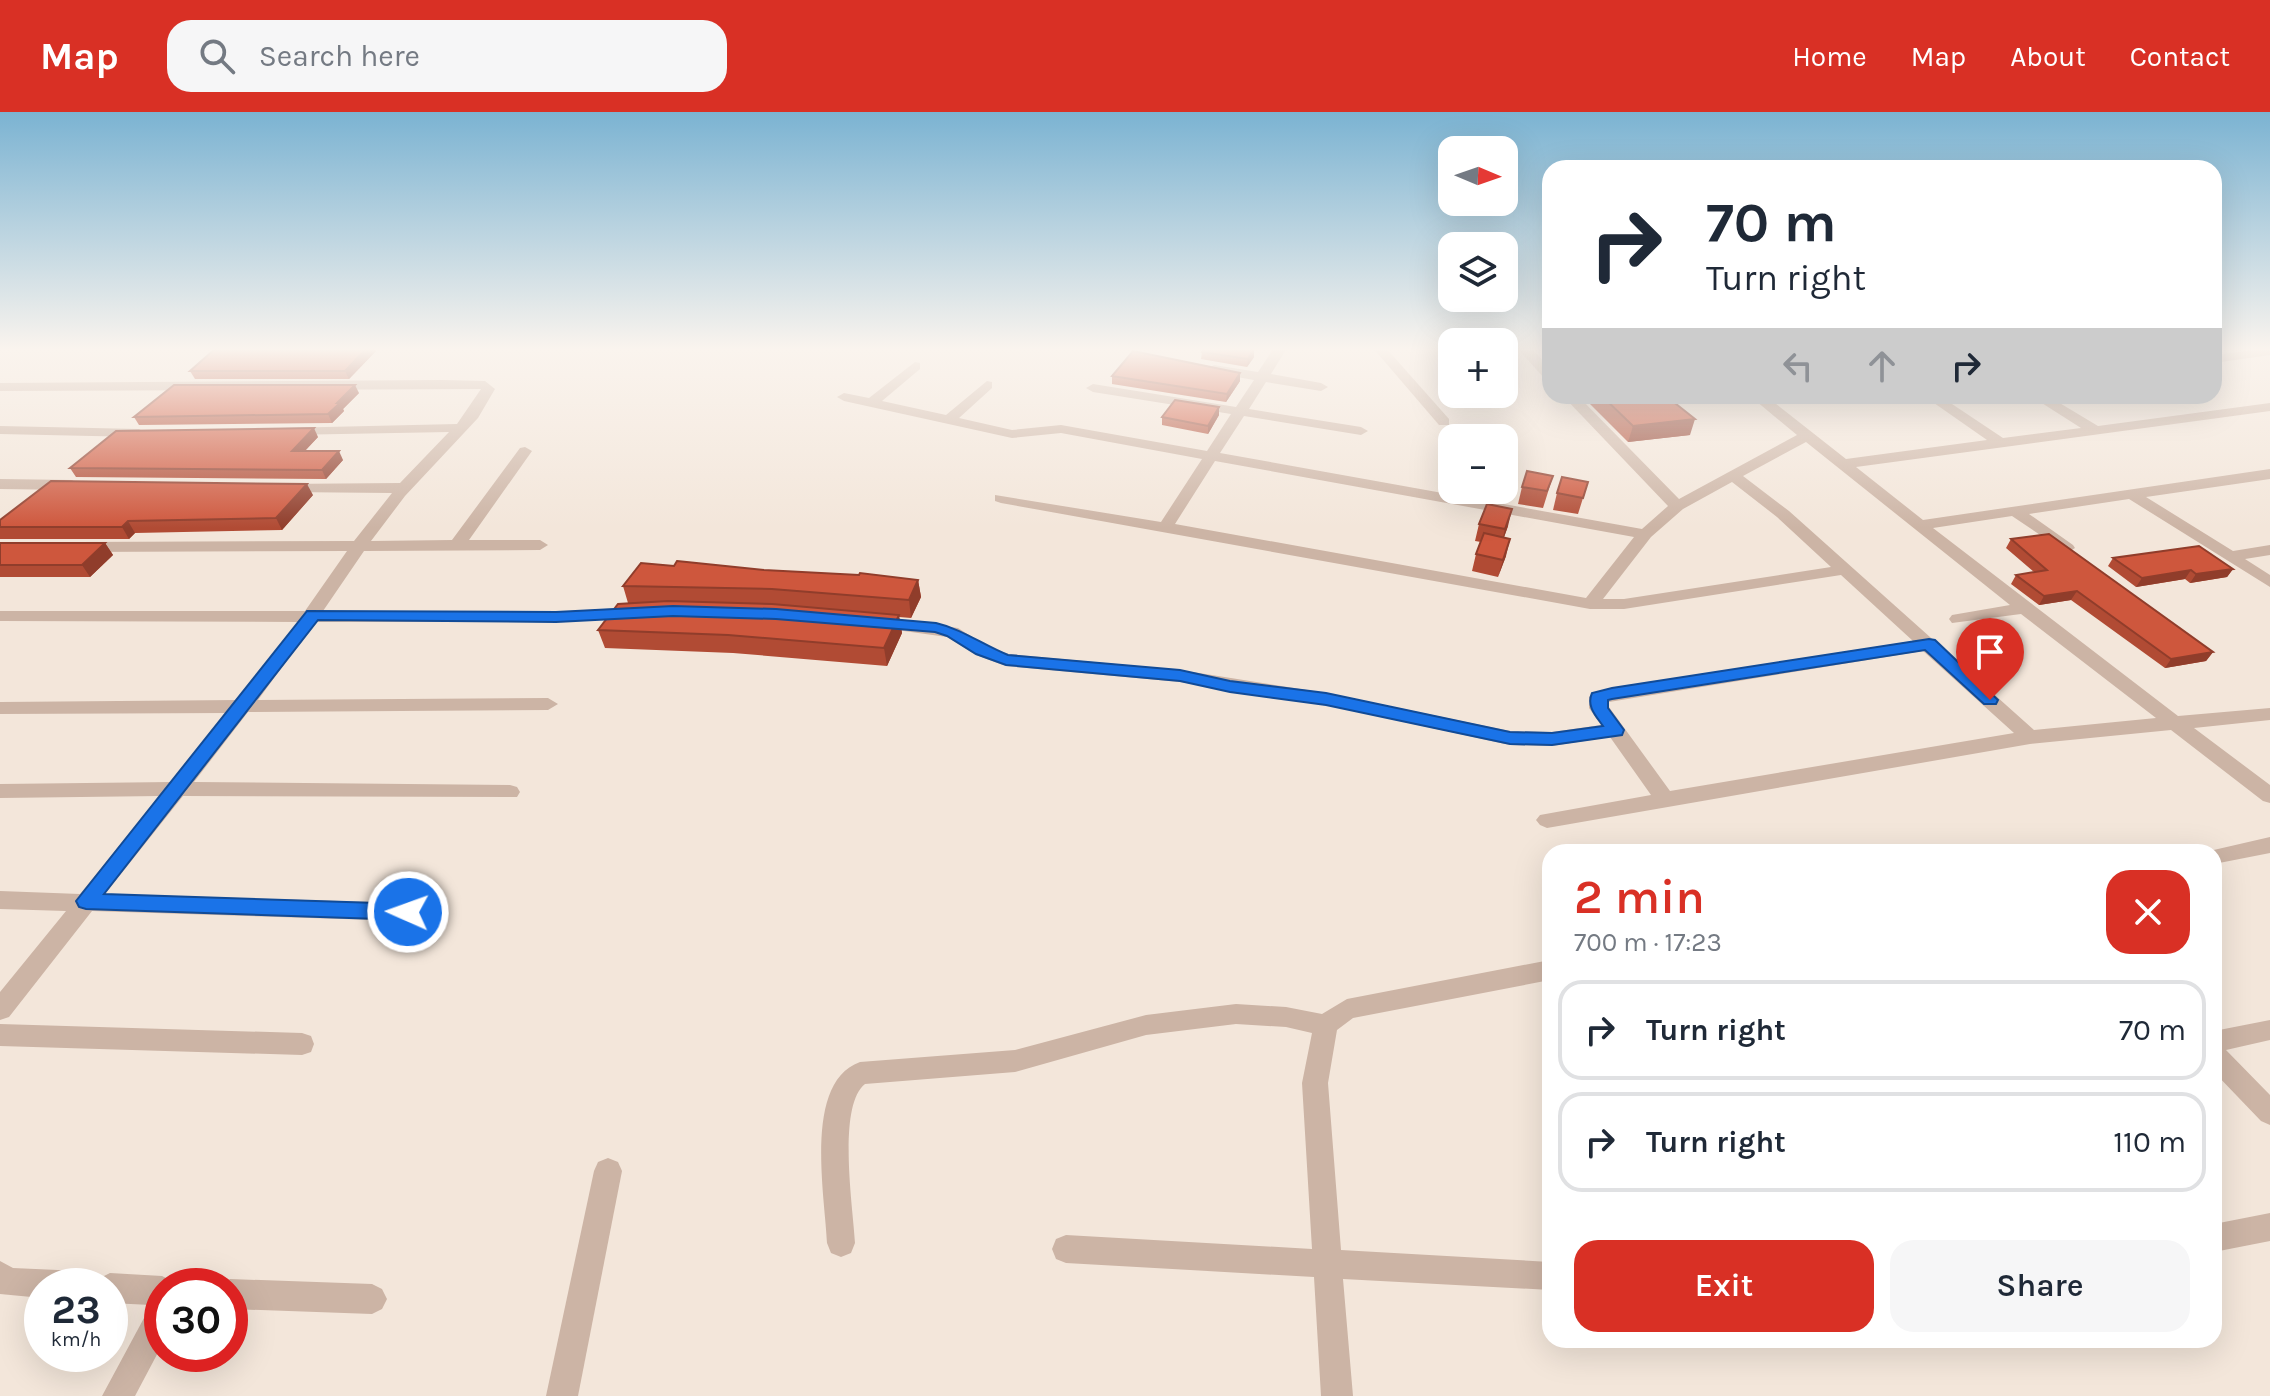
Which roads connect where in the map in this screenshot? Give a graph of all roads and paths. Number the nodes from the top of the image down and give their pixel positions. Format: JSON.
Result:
{"nodes":[{"id":1,"x":146,"y":408,"type":"edge"},
{"id":2,"x":476,"y":408,"type":"edge"},
{"id":3,"x":893,"y":408,"type":"edge"},
{"id":4,"x":962,"y":408,"type":"edge"},
{"id":5,"x":1211,"y":408,"type":"edge"},
{"id":6,"x":1244,"y":408,"type":"edge"},
{"id":7,"x":1432,"y":408,"type":"edge"},
{"id":8,"x":1582,"y":408,"type":"edge"},
{"id":9,"x":1772,"y":408,"type":"edge"},
{"id":10,"x":1949,"y":408,"type":"edge"},
{"id":11,"x":2058,"y":408,"type":"edge"},
{"id":12,"x":2263,"y":408,"type":"edge"},
{"id":13,"x":1241,"y":413,"type":"junction"},
{"id":14,"x":948,"y":421,"type":"junction"},
{"id":15,"x":1444,"y":422,"type":"dead end"},
{"id":16,"x":459,"y":428,"type":"junction"},
{"id":17,"x":2093,"y":429,"type":"junction"},
{"id":18,"x":0,"y":430,"type":"edge"},
{"id":19,"x":272,"y":431,"type":"edge"},
{"id":20,"x":1361,"y":431,"type":"dead end"},
{"id":21,"x":148,"y":432,"type":"edge"},
{"id":22,"x":117,"y":433,"type":"junction"},
{"id":23,"x":1807,"y":435,"type":"junction"},
{"id":24,"x":2002,"y":444,"type":"junction"},
{"id":25,"x":96,"y":450,"type":"edge"},
{"id":26,"x":525,"y":451,"type":"dead end"},
{"id":27,"x":1211,"y":457,"type":"junction"},
{"id":28,"x":1844,"y":464,"type":"junction"},
{"id":29,"x":74,"y":468,"type":"edge"},
{"id":30,"x":2270,"y":474,"type":"edge"},
{"id":31,"x":1733,"y":476,"type":"junction"},
{"id":32,"x":0,"y":484,"type":"edge"},
{"id":33,"x":53,"y":485,"type":"junction"},
{"id":34,"x":85,"y":486,"type":"edge"},
{"id":35,"x":259,"y":487,"type":"edge"},
{"id":36,"x":402,"y":488,"type":"junction"},
{"id":37,"x":2131,"y":494,"type":"junction"},
{"id":38,"x":1001,"y":498,"type":"dead end"},
{"id":39,"x":32,"y":503,"type":"edge"},
{"id":40,"x":1677,"y":506,"type":"junction"},
{"id":41,"x":2015,"y":511,"type":"junction"},
{"id":42,"x":1919,"y":525,"type":"junction"},
{"id":43,"x":1164,"y":529,"type":"junction"},
{"id":44,"x":1645,"y":534,"type":"junction"},
{"id":45,"x":458,"y":544,"type":"junction"},
{"id":46,"x":358,"y":545,"type":"junction"},
{"id":47,"x":540,"y":545,"type":"dead end"},
{"id":48,"x":62,"y":547,"type":"edge"},
{"id":49,"x":2270,"y":550,"type":"edge"},
{"id":50,"x":2079,"y":557,"type":"edge"},
{"id":51,"x":2229,"y":557,"type":"junction"},
{"id":52,"x":1843,"y":570,"type":"junction"},
{"id":53,"x":2270,"y":582,"type":"edge"},
{"id":54,"x":1590,"y":604,"type":"junction"},
{"id":55,"x":2026,"y":608,"type":"junction"},
{"id":56,"x":660,"y":611,"type":"edge"},
{"id":57,"x":313,"y":615,"type":"junction"},
{"id":58,"x":0,"y":616,"type":"edge"},
{"id":59,"x":1958,"y":619,"type":"dead end"},
{"id":60,"x":861,"y":621,"type":"edge"},
{"id":61,"x":1929,"y":644,"type":"junction"},
{"id":62,"x":548,"y":704,"type":"dead end"},
{"id":63,"x":244,"y":706,"type":"junction"},
{"id":64,"x":0,"y":708,"type":"edge"},
{"id":65,"x":2270,"y":714,"type":"edge"},
{"id":66,"x":2176,"y":722,"type":"junction"},
{"id":67,"x":1615,"y":730,"type":"junction"},
{"id":68,"x":2030,"y":737,"type":"junction"},
{"id":69,"x":177,"y":789,"type":"junction"},
{"id":70,"x":0,"y":791,"type":"edge"},
{"id":71,"x":510,"y":792,"type":"dead end"},
{"id":72,"x":2270,"y":796,"type":"edge"},
{"id":73,"x":1664,"y":798,"type":"junction"},
{"id":74,"x":1547,"y":820,"type":"dead end"},
{"id":75,"x":2270,"y":845,"type":"edge"},
{"id":76,"x":2222,"y":854,"type":"edge"},
{"id":77,"x":0,"y":900,"type":"edge"},
{"id":78,"x":86,"y":901,"type":"junction"},
{"id":79,"x":408,"y":912,"type":"dead end"},
{"id":80,"x":1542,"y":972,"type":"edge"},
{"id":81,"x":0,"y":1010,"type":"edge"},
{"id":82,"x":1326,"y":1025,"type":"junction"},
{"id":83,"x":2270,"y":1030,"type":"edge"},
{"id":84,"x":0,"y":1035,"type":"edge"},
{"id":85,"x":2222,"y":1040,"type":"edge"},
{"id":86,"x":302,"y":1044,"type":"dead end"},
{"id":87,"x":2222,"y":1063,"type":"edge"},
{"id":88,"x":2270,"y":1113,"type":"edge"},
{"id":89,"x":608,"y":1171,"type":"dead end"},
{"id":90,"x":2270,"y":1227,"type":"edge"},
{"id":91,"x":2222,"y":1236,"type":"edge"},
{"id":92,"x":841,"y":1243,"type":"dead end"},
{"id":93,"x":1066,"y":1249,"type":"dead end"},
{"id":94,"x":1329,"y":1264,"type":"junction"},
{"id":95,"x":0,"y":1275,"type":"edge"},
{"id":96,"x":1542,"y":1276,"type":"edge"},
{"id":97,"x":24,"y":1283,"type":"edge"},
{"id":98,"x":248,"y":1295,"type":"edge"},
{"id":99,"x":372,"y":1299,"type":"dead end"},
{"id":100,"x":144,"y":1348,"type":"edge"},
{"id":101,"x":118,"y":1396,"type":"edge"},
{"id":102,"x":562,"y":1396,"type":"edge"},
{"id":103,"x":1337,"y":1396,"type":"edge"}],
"edges":[{"from":1,"to":22,"type":"street"},
{"from":2,"to":16,"type":"street"},
{"from":3,"to":14,"type":"street"},
{"from":4,"to":14,"type":"street"},
{"from":5,"to":13,"type":"street"},
{"from":6,"to":13,"type":"street"},
{"from":7,"to":15,"type":"street"},
{"from":8,"to":40,"type":"street"},
{"from":9,"to":23,"type":"street"},
{"from":10,"to":24,"type":"street"},
{"from":11,"to":17,"type":"street"},
{"from":12,"to":17,"type":"street"},
{"from":13,"to":20,"type":"street"},
{"from":13,"to":27,"type":"street"},
{"from":14,"to":27,"type":"street"},
{"from":16,"to":19,"type":"street"},
{"from":16,"to":36,"type":"street"},
{"from":17,"to":24,"type":"street"},
{"from":18,"to":22,"type":"street"},
{"from":21,"to":22,"type":"street"},
{"from":22,"to":25,"type":"street"},
{"from":23,"to":28,"type":"street"},
{"from":23,"to":31,"type":"street"},
{"from":24,"to":28,"type":"street"},
{"from":26,"to":45,"type":"street"},
{"from":27,"to":43,"type":"street"},
{"from":27,"to":44,"type":"street"},
{"from":28,"to":42,"type":"street"},
{"from":29,"to":33,"type":"street"},
{"from":30,"to":37,"type":"street"},
{"from":31,"to":40,"type":"street"},
{"from":31,"to":52,"type":"street"},
{"from":32,"to":33,"type":"street"},
{"from":33,"to":34,"type":"street"},
{"from":33,"to":39,"type":"street"},
{"from":35,"to":36,"type":"street"},
{"from":36,"to":46,"type":"street"},
{"from":37,"to":41,"type":"street"},
{"from":37,"to":51,"type":"street"},
{"from":38,"to":43,"type":"street"},
{"from":40,"to":44,"type":"street"},
{"from":41,"to":42,"type":"street"},
{"from":41,"to":50,"type":"street"},
{"from":42,"to":55,"type":"street"},
{"from":43,"to":54,"type":"street"},
{"from":44,"to":54,"type":"street"},
{"from":45,"to":46,"type":"street"},
{"from":45,"to":47,"type":"street"},
{"from":46,"to":48,"type":"street"},
{"from":46,"to":57,"type":"street"},
{"from":49,"to":51,"type":"street"},
{"from":51,"to":53,"type":"street"},
{"from":52,"to":54,"type":"street"},
{"from":52,"to":61,"type":"street"},
{"from":55,"to":59,"type":"street"},
{"from":55,"to":66,"type":"street"},
{"from":56,"to":57,"type":"street"},
{"from":57,"to":58,"type":"street"},
{"from":57,"to":63,"type":"street"},
{"from":60,"to":67,"type":"street"},
{"from":61,"to":67,"type":"street"},
{"from":61,"to":68,"type":"street"},
{"from":62,"to":63,"type":"street"},
{"from":63,"to":64,"type":"street"},
{"from":63,"to":69,"type":"street"},
{"from":65,"to":66,"type":"street"},
{"from":66,"to":68,"type":"street"},
{"from":66,"to":72,"type":"street"},
{"from":67,"to":73,"type":"street"},
{"from":68,"to":73,"type":"street"},
{"from":69,"to":70,"type":"street"},
{"from":69,"to":71,"type":"street"},
{"from":69,"to":78,"type":"street"},
{"from":73,"to":74,"type":"street"},
{"from":75,"to":76,"type":"street"},
{"from":77,"to":78,"type":"street"},
{"from":78,"to":79,"type":"street"},
{"from":78,"to":81,"type":"street"},
{"from":80,"to":82,"type":"street"},
{"from":82,"to":92,"type":"street"},
{"from":82,"to":94,"type":"street"},
{"from":83,"to":85,"type":"street"},
{"from":84,"to":86,"type":"street"},
{"from":87,"to":88,"type":"street"},
{"from":89,"to":102,"type":"street"},
{"from":90,"to":91,"type":"street"},
{"from":93,"to":94,"type":"street"},
{"from":94,"to":96,"type":"street"},
{"from":94,"to":103,"type":"street"},
{"from":95,"to":97,"type":"street"},
{"from":98,"to":99,"type":"street"},
{"from":100,"to":101,"type":"street"}]}
